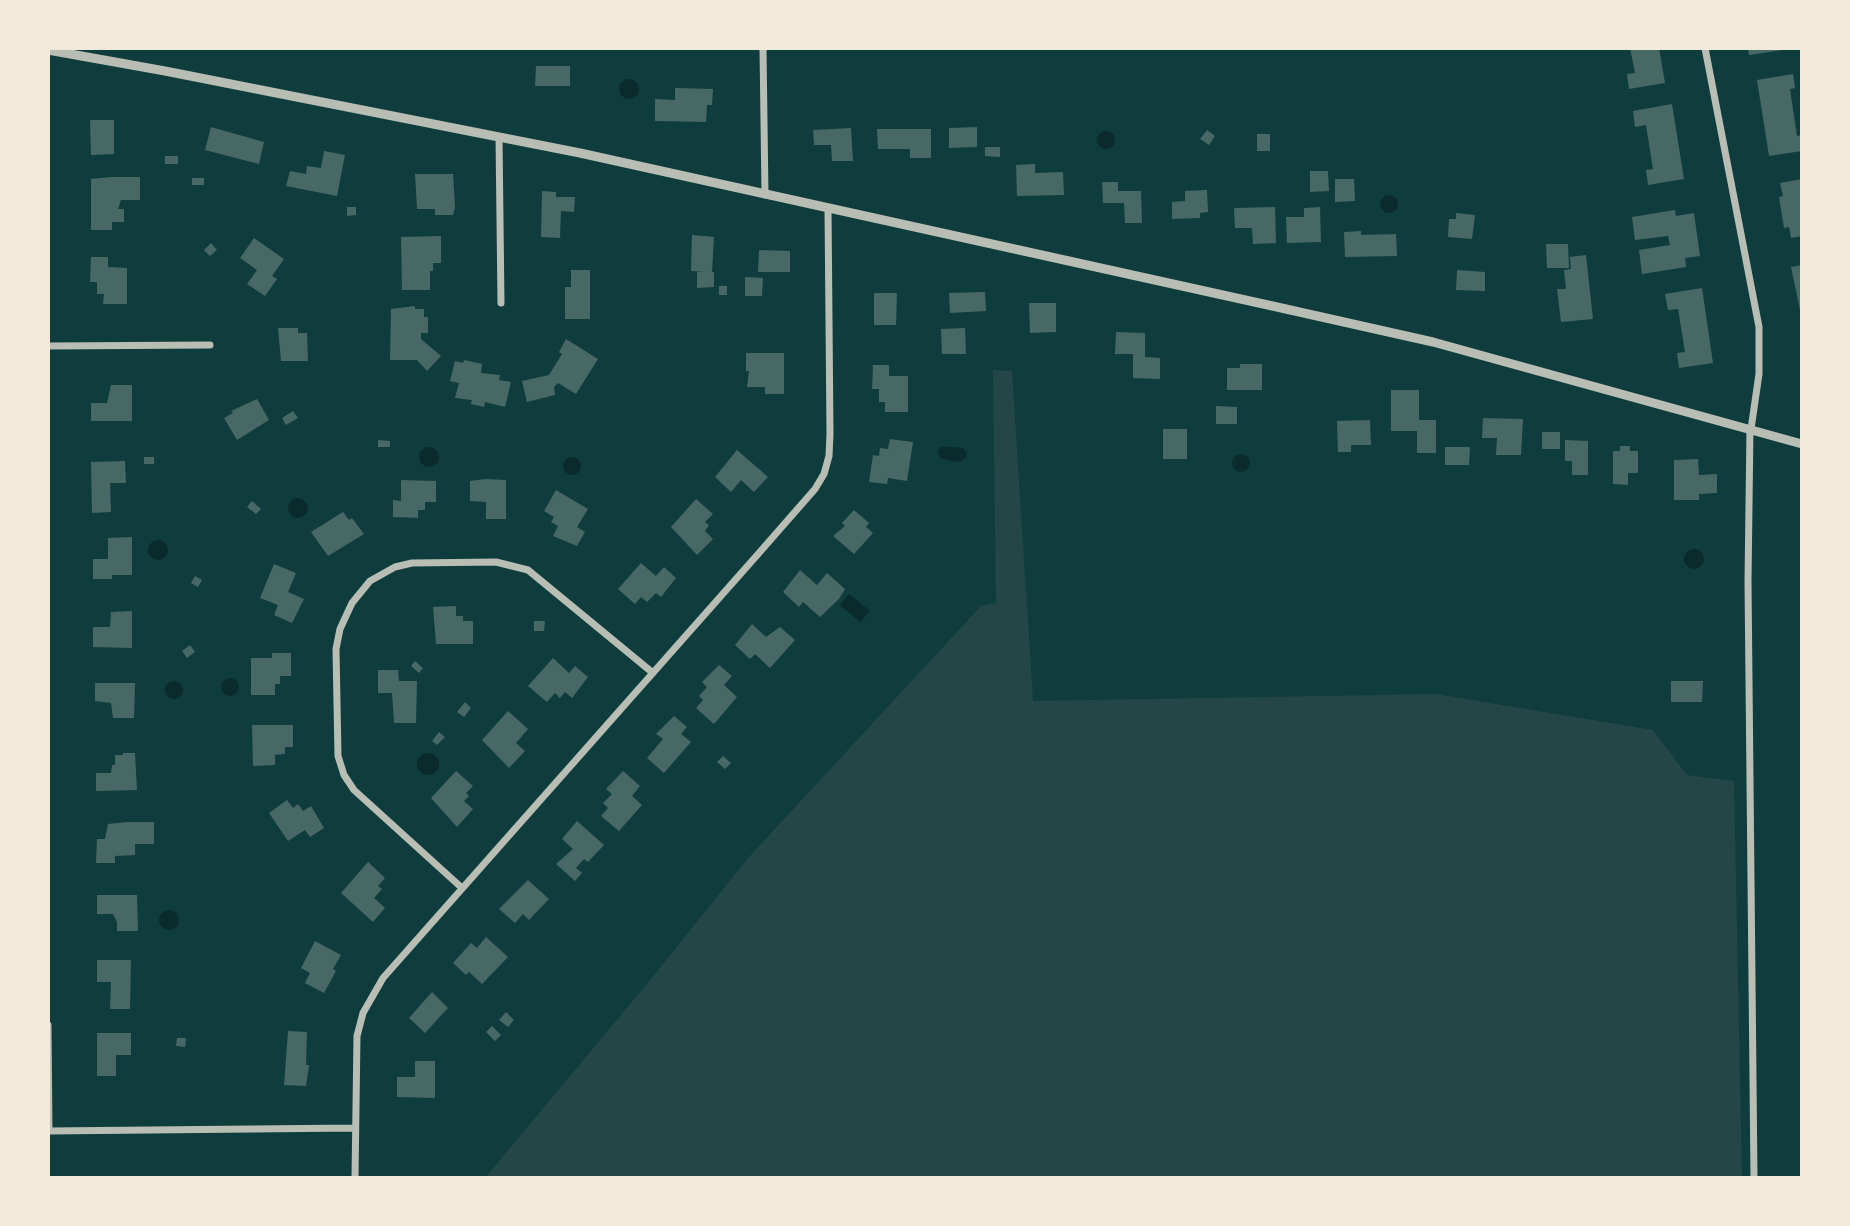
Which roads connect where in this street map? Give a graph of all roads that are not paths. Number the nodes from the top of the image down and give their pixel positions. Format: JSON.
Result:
{"nodes":[{"id":1,"x":763,"y":48,"type":"edge"},
{"id":2,"x":1705,"y":48,"type":"edge"},
{"id":3,"x":48,"y":50,"type":"edge"},
{"id":4,"x":499,"y":137,"type":"junction"},
{"id":5,"x":765,"y":195,"type":"junction"},
{"id":6,"x":828,"y":208,"type":"junction"},
{"id":7,"x":501,"y":303,"type":"dead end"},
{"id":8,"x":210,"y":345,"type":"dead end"},
{"id":9,"x":48,"y":346,"type":"edge"},
{"id":10,"x":1750,"y":429,"type":"junction"},
{"id":11,"x":1802,"y":444,"type":"edge"},
{"id":12,"x":653,"y":673,"type":"junction"},
{"id":13,"x":462,"y":888,"type":"junction"},
{"id":14,"x":48,"y":1025,"type":"edge"},
{"id":15,"x":355,"y":1128,"type":"junction"},
{"id":16,"x":48,"y":1131,"type":"edge"},
{"id":17,"x":355,"y":1178,"type":"edge"},
{"id":18,"x":1754,"y":1178,"type":"edge"}],
"edges":[{"from":1,"to":5,"type":"street"},
{"from":2,"to":10,"type":"street"},
{"from":3,"to":4,"type":"street"},
{"from":4,"to":5,"type":"street"},
{"from":4,"to":7,"type":"street"},
{"from":5,"to":6,"type":"street"},
{"from":6,"to":10,"type":"street"},
{"from":6,"to":12,"type":"street"},
{"from":8,"to":9,"type":"street"},
{"from":10,"to":11,"type":"street"},
{"from":10,"to":18,"type":"street"},
{"from":12,"to":13,"type":"street"},
{"from":12,"to":13,"type":"street"},
{"from":13,"to":15,"type":"street"},
{"from":14,"to":16,"type":"street"},
{"from":15,"to":16,"type":"street"},
{"from":15,"to":17,"type":"street"}]}
